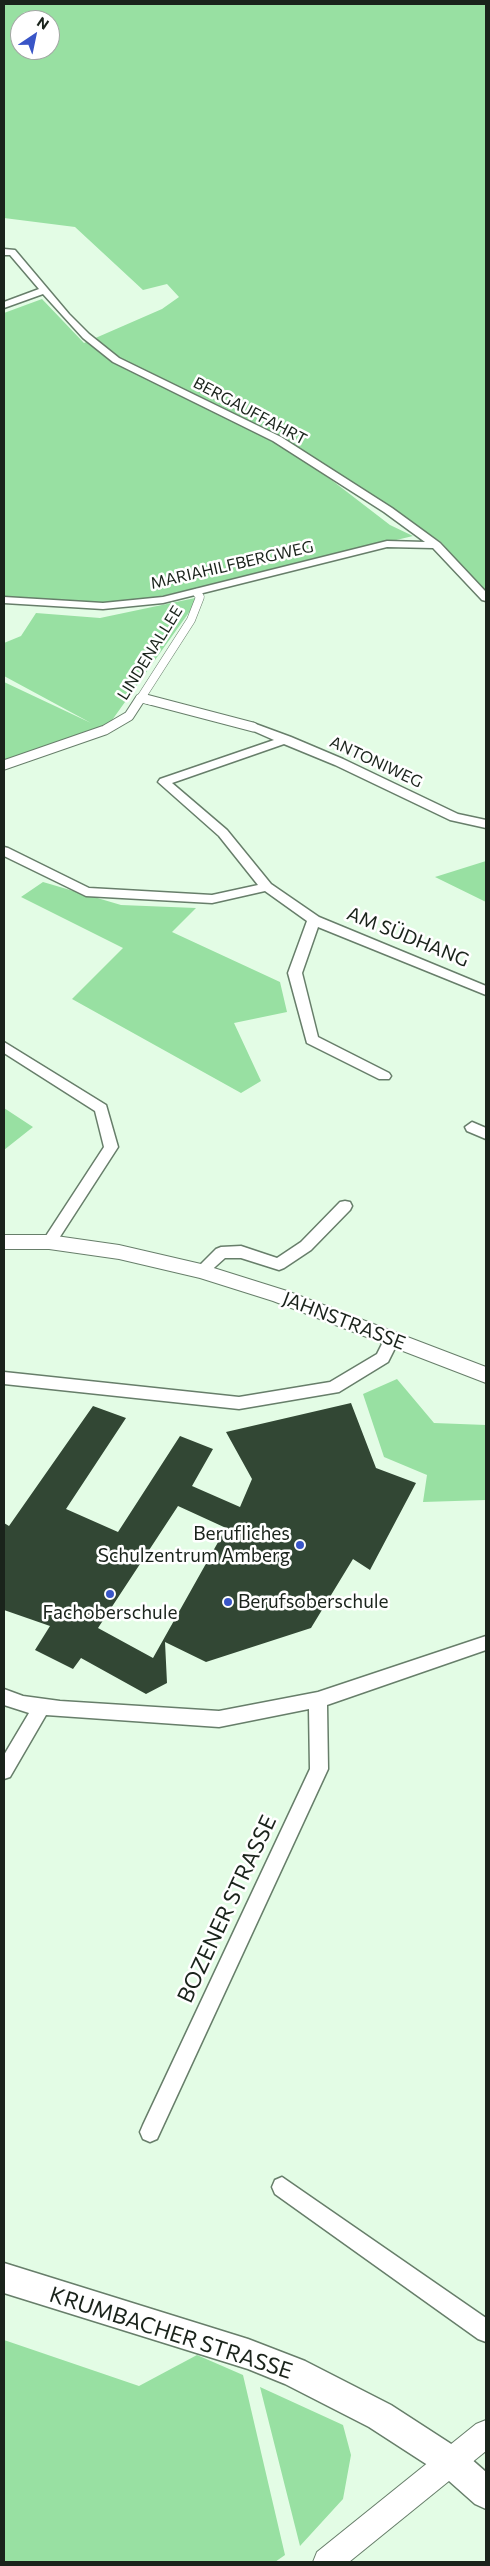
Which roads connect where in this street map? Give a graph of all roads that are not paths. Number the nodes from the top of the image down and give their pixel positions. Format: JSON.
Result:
{"nodes":[{"id":1,"x":4,"y":252,"type":"edge"},
{"id":2,"x":43,"y":291,"type":"junction"},
{"id":3,"x":4,"y":304,"type":"edge"},
{"id":4,"x":436,"y":545,"type":"junction"},
{"id":5,"x":197,"y":593,"type":"junction"},
{"id":6,"x":486,"y":598,"type":"edge"},
{"id":7,"x":4,"y":600,"type":"edge"},
{"id":8,"x":140,"y":698,"type":"junction"},
{"id":9,"x":253,"y":727,"type":"joint"},
{"id":10,"x":287,"y":740,"type":"junction"},
{"id":11,"x":4,"y":765,"type":"edge"},
{"id":12,"x":486,"y":824,"type":"edge"},
{"id":13,"x":4,"y":852,"type":"edge"},
{"id":14,"x":267,"y":887,"type":"junction"},
{"id":15,"x":314,"y":920,"type":"junction"},
{"id":16,"x":486,"y":991,"type":"edge"},
{"id":17,"x":4,"y":1047,"type":"edge"},
{"id":18,"x":384,"y":1076,"type":"dead end"},
{"id":19,"x":472,"y":1127,"type":"dead end"},
{"id":20,"x":486,"y":1134,"type":"edge"},
{"id":21,"x":345,"y":1206,"type":"dead end"},
{"id":22,"x":4,"y":1242,"type":"edge"},
{"id":23,"x":48,"y":1242,"type":"junction"},
{"id":24,"x":200,"y":1271,"type":"junction"},
{"id":25,"x":391,"y":1340,"type":"junction"},
{"id":26,"x":486,"y":1375,"type":"edge"},
{"id":27,"x":4,"y":1378,"type":"edge"},
{"id":28,"x":486,"y":1643,"type":"edge"},
{"id":29,"x":4,"y":1697,"type":"edge"},
{"id":30,"x":318,"y":1700,"type":"junction"},
{"id":31,"x":42,"y":1706,"type":"junction"},
{"id":32,"x":4,"y":1771,"type":"edge"},
{"id":33,"x":150,"y":2132,"type":"dead end"},
{"id":34,"x":282,"y":2187,"type":"dead end"},
{"id":35,"x":4,"y":2278,"type":"edge"},
{"id":36,"x":486,"y":2332,"type":"edge"},
{"id":37,"x":486,"y":2434,"type":"edge"},
{"id":38,"x":451,"y":2462,"type":"junction"},
{"id":39,"x":486,"y":2493,"type":"edge"},
{"id":40,"x":328,"y":2562,"type":"edge"}],
"edges":[{"from":1,"to":2,"type":"street","name":"BERGAUFFAHRT"},
{"from":2,"to":3,"type":"street"},
{"from":2,"to":4,"type":"street","name":"BERGAUFFAHRT"},
{"from":4,"to":5,"type":"street","name":"MARIAHILFBERGWEG"},
{"from":4,"to":6,"type":"street","name":"BERGAUFFAHRT"},
{"from":5,"to":7,"type":"street","name":"MARIAHILFBERGWEG"},
{"from":5,"to":8,"type":"street","name":"LINDENALLEE"},
{"from":8,"to":9,"type":"street"},
{"from":8,"to":11,"type":"street","name":"LINDENALLEE"},
{"from":9,"to":10,"type":"street","name":"ANTONIWEG"},
{"from":10,"to":12,"type":"street","name":"ANTONIWEG"},
{"from":10,"to":14,"type":"street","name":"AM SÜDHANG"},
{"from":13,"to":14,"type":"street"},
{"from":14,"to":15,"type":"street","name":"AM SÜDHANG"},
{"from":15,"to":16,"type":"street","name":"AM SÜDHANG"},
{"from":15,"to":18,"type":"street"},
{"from":17,"to":23,"type":"street"},
{"from":19,"to":20,"type":"street"},
{"from":21,"to":24,"type":"street","name":"JAHNSTRASSE"},
{"from":22,"to":23,"type":"street","name":"JAHNSTRASSE"},
{"from":23,"to":24,"type":"street","name":"JAHNSTRASSE"},
{"from":24,"to":25,"type":"street","name":"JAHNSTRASSE"},
{"from":25,"to":26,"type":"street","name":"JAHNSTRASSE"},
{"from":25,"to":27,"type":"street"},
{"from":28,"to":30,"type":"street"},
{"from":29,"to":31,"type":"street"},
{"from":30,"to":31,"type":"street"},
{"from":30,"to":33,"type":"street","name":"BOZENER STRASSE"},
{"from":31,"to":32,"type":"street"},
{"from":34,"to":36,"type":"street"},
{"from":35,"to":38,"type":"main road","name":"KRUMBACHER STRASSE"},
{"from":37,"to":38,"type":"street"},
{"from":38,"to":39,"type":"main road","name":"KRUMBACHER STRASSE"},
{"from":38,"to":40,"type":"street"}]}
